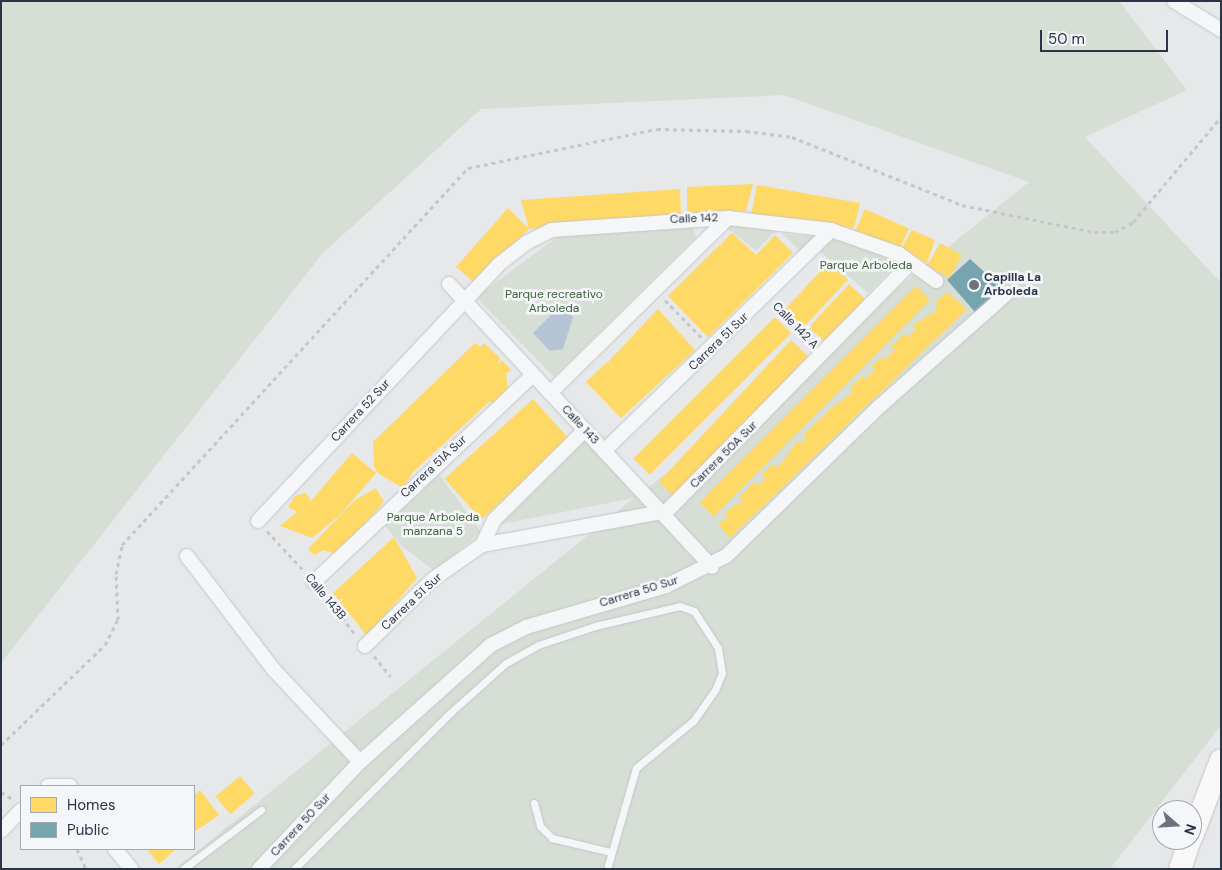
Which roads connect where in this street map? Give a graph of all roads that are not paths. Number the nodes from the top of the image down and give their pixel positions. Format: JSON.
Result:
{"nodes":[{"id":1,"x":1174,"y":1,"type":"edge"},
{"id":2,"x":1221,"y":30,"type":"edge"},
{"id":3,"x":728,"y":218,"type":"junction"},
{"id":4,"x":831,"y":230,"type":"junction"},
{"id":5,"x":911,"y":263,"type":"junction"},
{"id":6,"x":936,"y":281,"type":"dead end"},
{"id":7,"x":449,"y":284,"type":"dead end"},
{"id":8,"x":1007,"y":293,"type":"dead end"},
{"id":9,"x":466,"y":301,"type":"junction"},
{"id":10,"x":534,"y":375,"type":"junction"},
{"id":11,"x":550,"y":393,"type":"junction"},
{"id":12,"x":585,"y":430,"type":"junction"},
{"id":13,"x":604,"y":451,"type":"junction"},
{"id":14,"x":661,"y":513,"type":"junction"},
{"id":15,"x":258,"y":521,"type":"road end"},
{"id":16,"x":482,"y":545,"type":"junction"},
{"id":17,"x":187,"y":556,"type":"dead end"},
{"id":18,"x":712,"y":567,"type":"junction"},
{"id":19,"x":314,"y":582,"type":"road end"},
{"id":20,"x":365,"y":646,"type":"road end"},
{"id":21,"x":1221,"y":760,"type":"edge"},
{"id":22,"x":360,"y":762,"type":"junction"},
{"id":23,"x":534,"y":803,"type":"dead end"},
{"id":24,"x":261,"y":810,"type":"dead end"},
{"id":25,"x":1202,"y":810,"type":"edge"},
{"id":26,"x":20,"y":811,"type":"edge"},
{"id":27,"x":1,"y":831,"type":"edge"},
{"id":28,"x":116,"y":850,"type":"edge"},
{"id":29,"x":1187,"y":850,"type":"edge"},
{"id":30,"x":611,"y":852,"type":"junction"},
{"id":31,"x":131,"y":869,"type":"edge"},
{"id":32,"x":183,"y":869,"type":"edge"},
{"id":33,"x":259,"y":869,"type":"edge"},
{"id":34,"x":294,"y":869,"type":"edge"},
{"id":35,"x":607,"y":869,"type":"edge"},
{"id":36,"x":1180,"y":869,"type":"edge"}],
"edges":[{"from":1,"to":2,"type":"street"},
{"from":3,"to":4,"type":"street","name":"Calle 142"},
{"from":3,"to":9,"type":"street","name":"Calle 142"},
{"from":3,"to":11,"type":"street"},
{"from":4,"to":5,"type":"street","name":"Calle 142"},
{"from":4,"to":13,"type":"street","name":"Carrera 51 Sur"},
{"from":5,"to":6,"type":"street","name":"Calle 142"},
{"from":5,"to":14,"type":"street","name":"Carrera 50A Sur"},
{"from":7,"to":9,"type":"street","name":"Calle 143"},
{"from":8,"to":18,"type":"street","name":"Carrera 50 Sur"},
{"from":9,"to":10,"type":"street","name":"Calle 143"},
{"from":9,"to":15,"type":"street","name":"Carrera 52 Sur"},
{"from":10,"to":11,"type":"street","name":"Calle 143"},
{"from":10,"to":19,"type":"street","name":"Carrera 51A Sur"},
{"from":11,"to":12,"type":"street","name":"Calle 143"},
{"from":12,"to":13,"type":"street","name":"Calle 143"},
{"from":12,"to":16,"type":"street","name":"Carrera 51 Sur"},
{"from":13,"to":14,"type":"street","name":"Calle 143"},
{"from":14,"to":16,"type":"street"},
{"from":14,"to":18,"type":"street","name":"Calle 143"},
{"from":16,"to":20,"type":"street","name":"Carrera 51 Sur"},
{"from":17,"to":22,"type":"street"},
{"from":18,"to":22,"type":"street","name":"Carrera 50 Sur"},
{"from":21,"to":25,"type":"main road"},
{"from":22,"to":33,"type":"street","name":"Carrera 50 Sur"},
{"from":23,"to":30,"type":"lane"},
{"from":24,"to":32,"type":"lane"},
{"from":26,"to":27,"type":"street"},
{"from":28,"to":31,"type":"street"},
{"from":29,"to":36,"type":"main road"},
{"from":30,"to":34,"type":"lane"},
{"from":30,"to":35,"type":"lane"}]}
